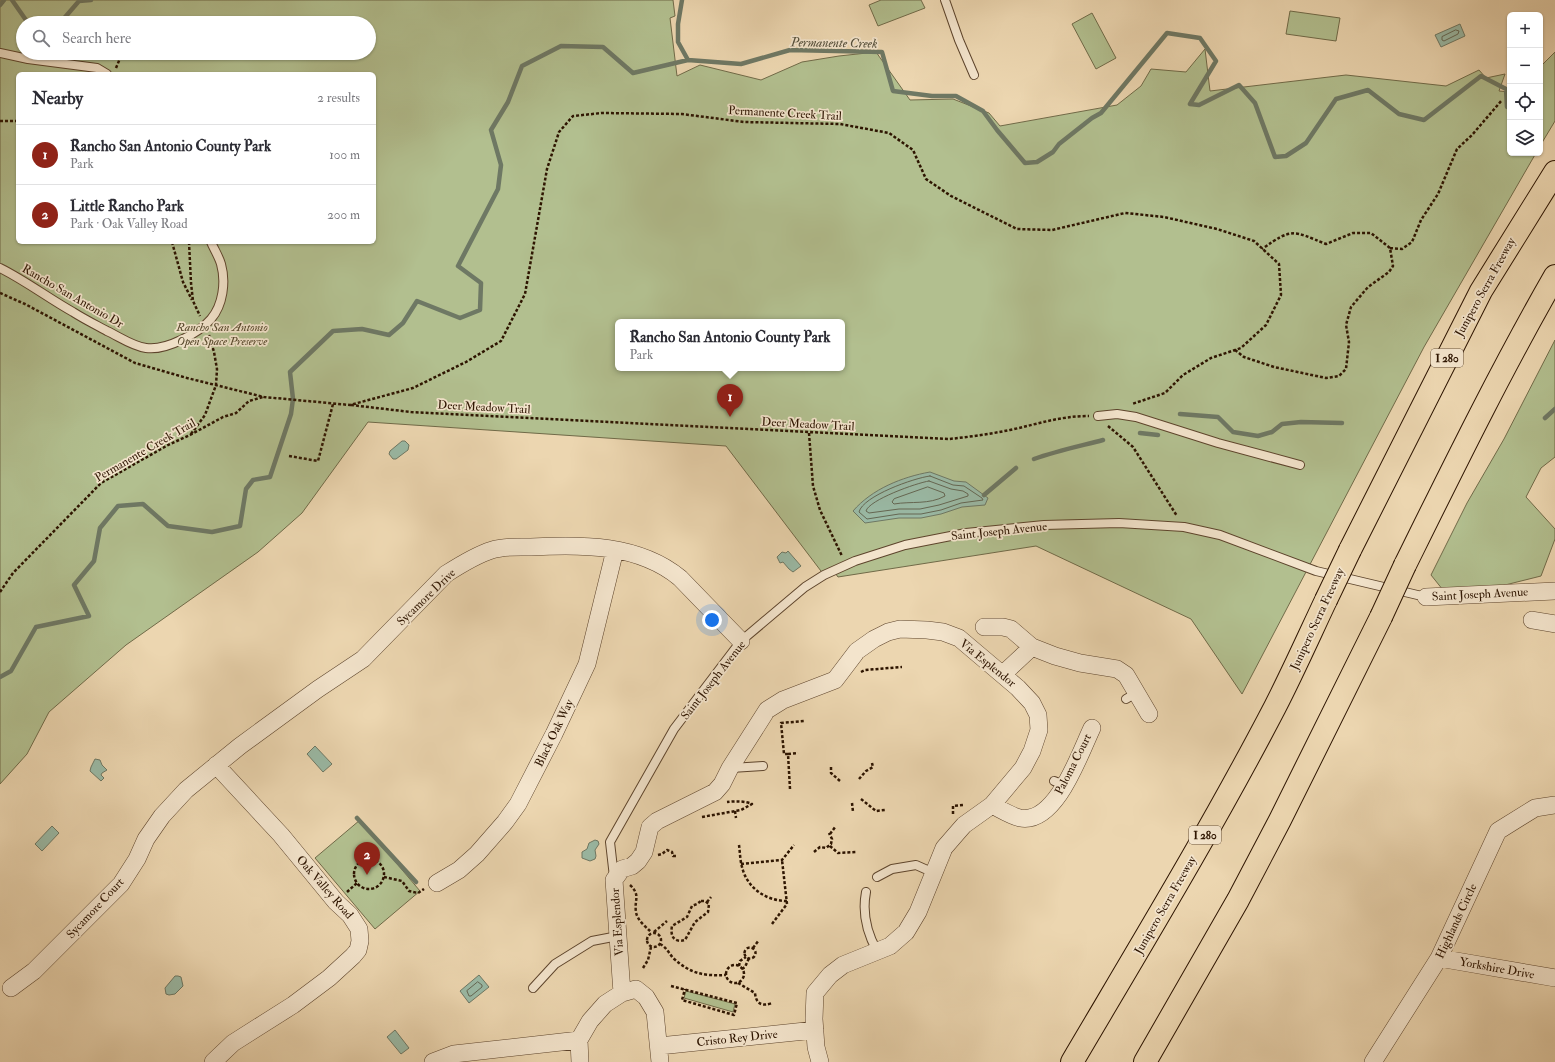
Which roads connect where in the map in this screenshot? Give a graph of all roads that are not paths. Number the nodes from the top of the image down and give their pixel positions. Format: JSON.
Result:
{"nodes":[{"id":1,"x":945,"y":0,"type":"edge"},
{"id":2,"x":0,"y":53,"type":"edge"},
{"id":3,"x":16,"y":56,"type":"edge"},
{"id":4,"x":36,"y":60,"type":"edge"},
{"id":5,"x":104,"y":72,"type":"edge"},
{"id":6,"x":974,"y":75,"type":"dead end"},
{"id":7,"x":1555,"y":172,"type":"edge"},
{"id":8,"x":212,"y":244,"type":"edge"},
{"id":9,"x":0,"y":268,"type":"edge"},
{"id":10,"x":1555,"y":276,"type":"edge"},
{"id":11,"x":1098,"y":416,"type":"road end"},
{"id":12,"x":1300,"y":465,"type":"dead end"},
{"id":13,"x":614,"y":550,"type":"junction"},
{"id":14,"x":1555,"y":591,"type":"edge"},
{"id":15,"x":1426,"y":596,"type":"joint"},
{"id":16,"x":1532,"y":620,"type":"dead end"},
{"id":17,"x":1555,"y":624,"type":"edge"},
{"id":18,"x":984,"y":627,"type":"dead end"},
{"id":19,"x":741,"y":641,"type":"junction"},
{"id":20,"x":1032,"y":647,"type":"junction"},
{"id":21,"x":1003,"y":674,"type":"junction"},
{"id":22,"x":1149,"y":714,"type":"dead end"},
{"id":23,"x":1085,"y":735,"type":"dead end"},
{"id":24,"x":216,"y":765,"type":"junction"},
{"id":25,"x":763,"y":766,"type":"dead end"},
{"id":26,"x":730,"y":768,"type":"junction"},
{"id":27,"x":992,"y":804,"type":"junction"},
{"id":28,"x":1555,"y":805,"type":"edge"},
{"id":29,"x":934,"y":874,"type":"junction"},
{"id":30,"x":877,"y":876,"type":"dead end"},
{"id":31,"x":621,"y":882,"type":"junction"},
{"id":32,"x":437,"y":883,"type":"road end"},
{"id":33,"x":866,"y":892,"type":"dead end"},
{"id":34,"x":618,"y":936,"type":"junction"},
{"id":35,"x":877,"y":951,"type":"junction"},
{"id":36,"x":1439,"y":958,"type":"junction"},
{"id":37,"x":1555,"y":978,"type":"edge"},
{"id":38,"x":11,"y":988,"type":"dead end"},
{"id":39,"x":533,"y":988,"type":"dead end"},
{"id":40,"x":622,"y":993,"type":"junction"},
{"id":41,"x":815,"y":1030,"type":"junction"},
{"id":42,"x":579,"y":1040,"type":"junction"},
{"id":43,"x":660,"y":1054,"type":"edge"},
{"id":44,"x":213,"y":1062,"type":"edge"},
{"id":45,"x":433,"y":1062,"type":"edge"},
{"id":46,"x":580,"y":1062,"type":"edge"},
{"id":47,"x":820,"y":1062,"type":"edge"},
{"id":48,"x":1072,"y":1062,"type":"edge"},
{"id":49,"x":1145,"y":1062,"type":"edge"},
{"id":50,"x":1373,"y":1062,"type":"edge"}],
"edges":[{"from":1,"to":6,"type":"lane"},
{"from":2,"to":3,"type":"lane"},
{"from":4,"to":5,"type":"lane"},
{"from":7,"to":48,"type":"highway","name":"Junipero Serra Freeway","number":"I 280","bridge":true},
{"from":8,"to":9,"type":"lane","name":"Rancho San Antonio Dr"},
{"from":10,"to":49,"type":"highway","bridge":true},
{"from":11,"to":12,"type":"lane"},
{"from":13,"to":19,"type":"street","name":"Sycamore Drive"},
{"from":13,"to":24,"type":"street","name":"Sycamore Drive"},
{"from":13,"to":32,"type":"street","name":"Black Oak Way"},
{"from":14,"to":15,"type":"street","name":"Saint Joseph Avenue"},
{"from":15,"to":19,"type":"lane","name":"Saint Joseph Avenue"},
{"from":16,"to":17,"type":"street"},
{"from":18,"to":20,"type":"street"},
{"from":19,"to":31,"type":"lane","name":"Saint Joseph Avenue"},
{"from":20,"to":21,"type":"street"},
{"from":20,"to":22,"type":"street"},
{"from":21,"to":26,"type":"street","name":"Via Esplendor"},
{"from":21,"to":27,"type":"street","name":"Via Esplendor"},
{"from":23,"to":27,"type":"street","name":"Paloma Court"},
{"from":24,"to":38,"type":"street","name":"Sycamore Court"},
{"from":24,"to":44,"type":"street","name":"Oak Valley Road"},
{"from":25,"to":26,"type":"lane"},
{"from":26,"to":31,"type":"street","name":"Via Esplendor"},
{"from":27,"to":29,"type":"street","name":"Via Esplendor"},
{"from":28,"to":36,"type":"street","name":"Highlands Circle"},
{"from":29,"to":30,"type":"lane"},
{"from":29,"to":35,"type":"street","name":"Via Esplendor"},
{"from":31,"to":34,"type":"street","name":"Via Esplendor"},
{"from":33,"to":35,"type":"lane"},
{"from":34,"to":39,"type":"lane"},
{"from":34,"to":40,"type":"street","name":"Via Esplendor"},
{"from":35,"to":41,"type":"street","name":"Via Esplendor"},
{"from":36,"to":37,"type":"street","name":"Yorkshire Drive"},
{"from":36,"to":50,"type":"street","name":"Highlands Circle"},
{"from":40,"to":42,"type":"street"},
{"from":40,"to":43,"type":"street","name":"Cristo Rey Drive"},
{"from":41,"to":43,"type":"street","name":"Cristo Rey Drive"},
{"from":41,"to":47,"type":"street","name":"Via Esplendor"},
{"from":42,"to":45,"type":"street"},
{"from":42,"to":46,"type":"street"}]}
